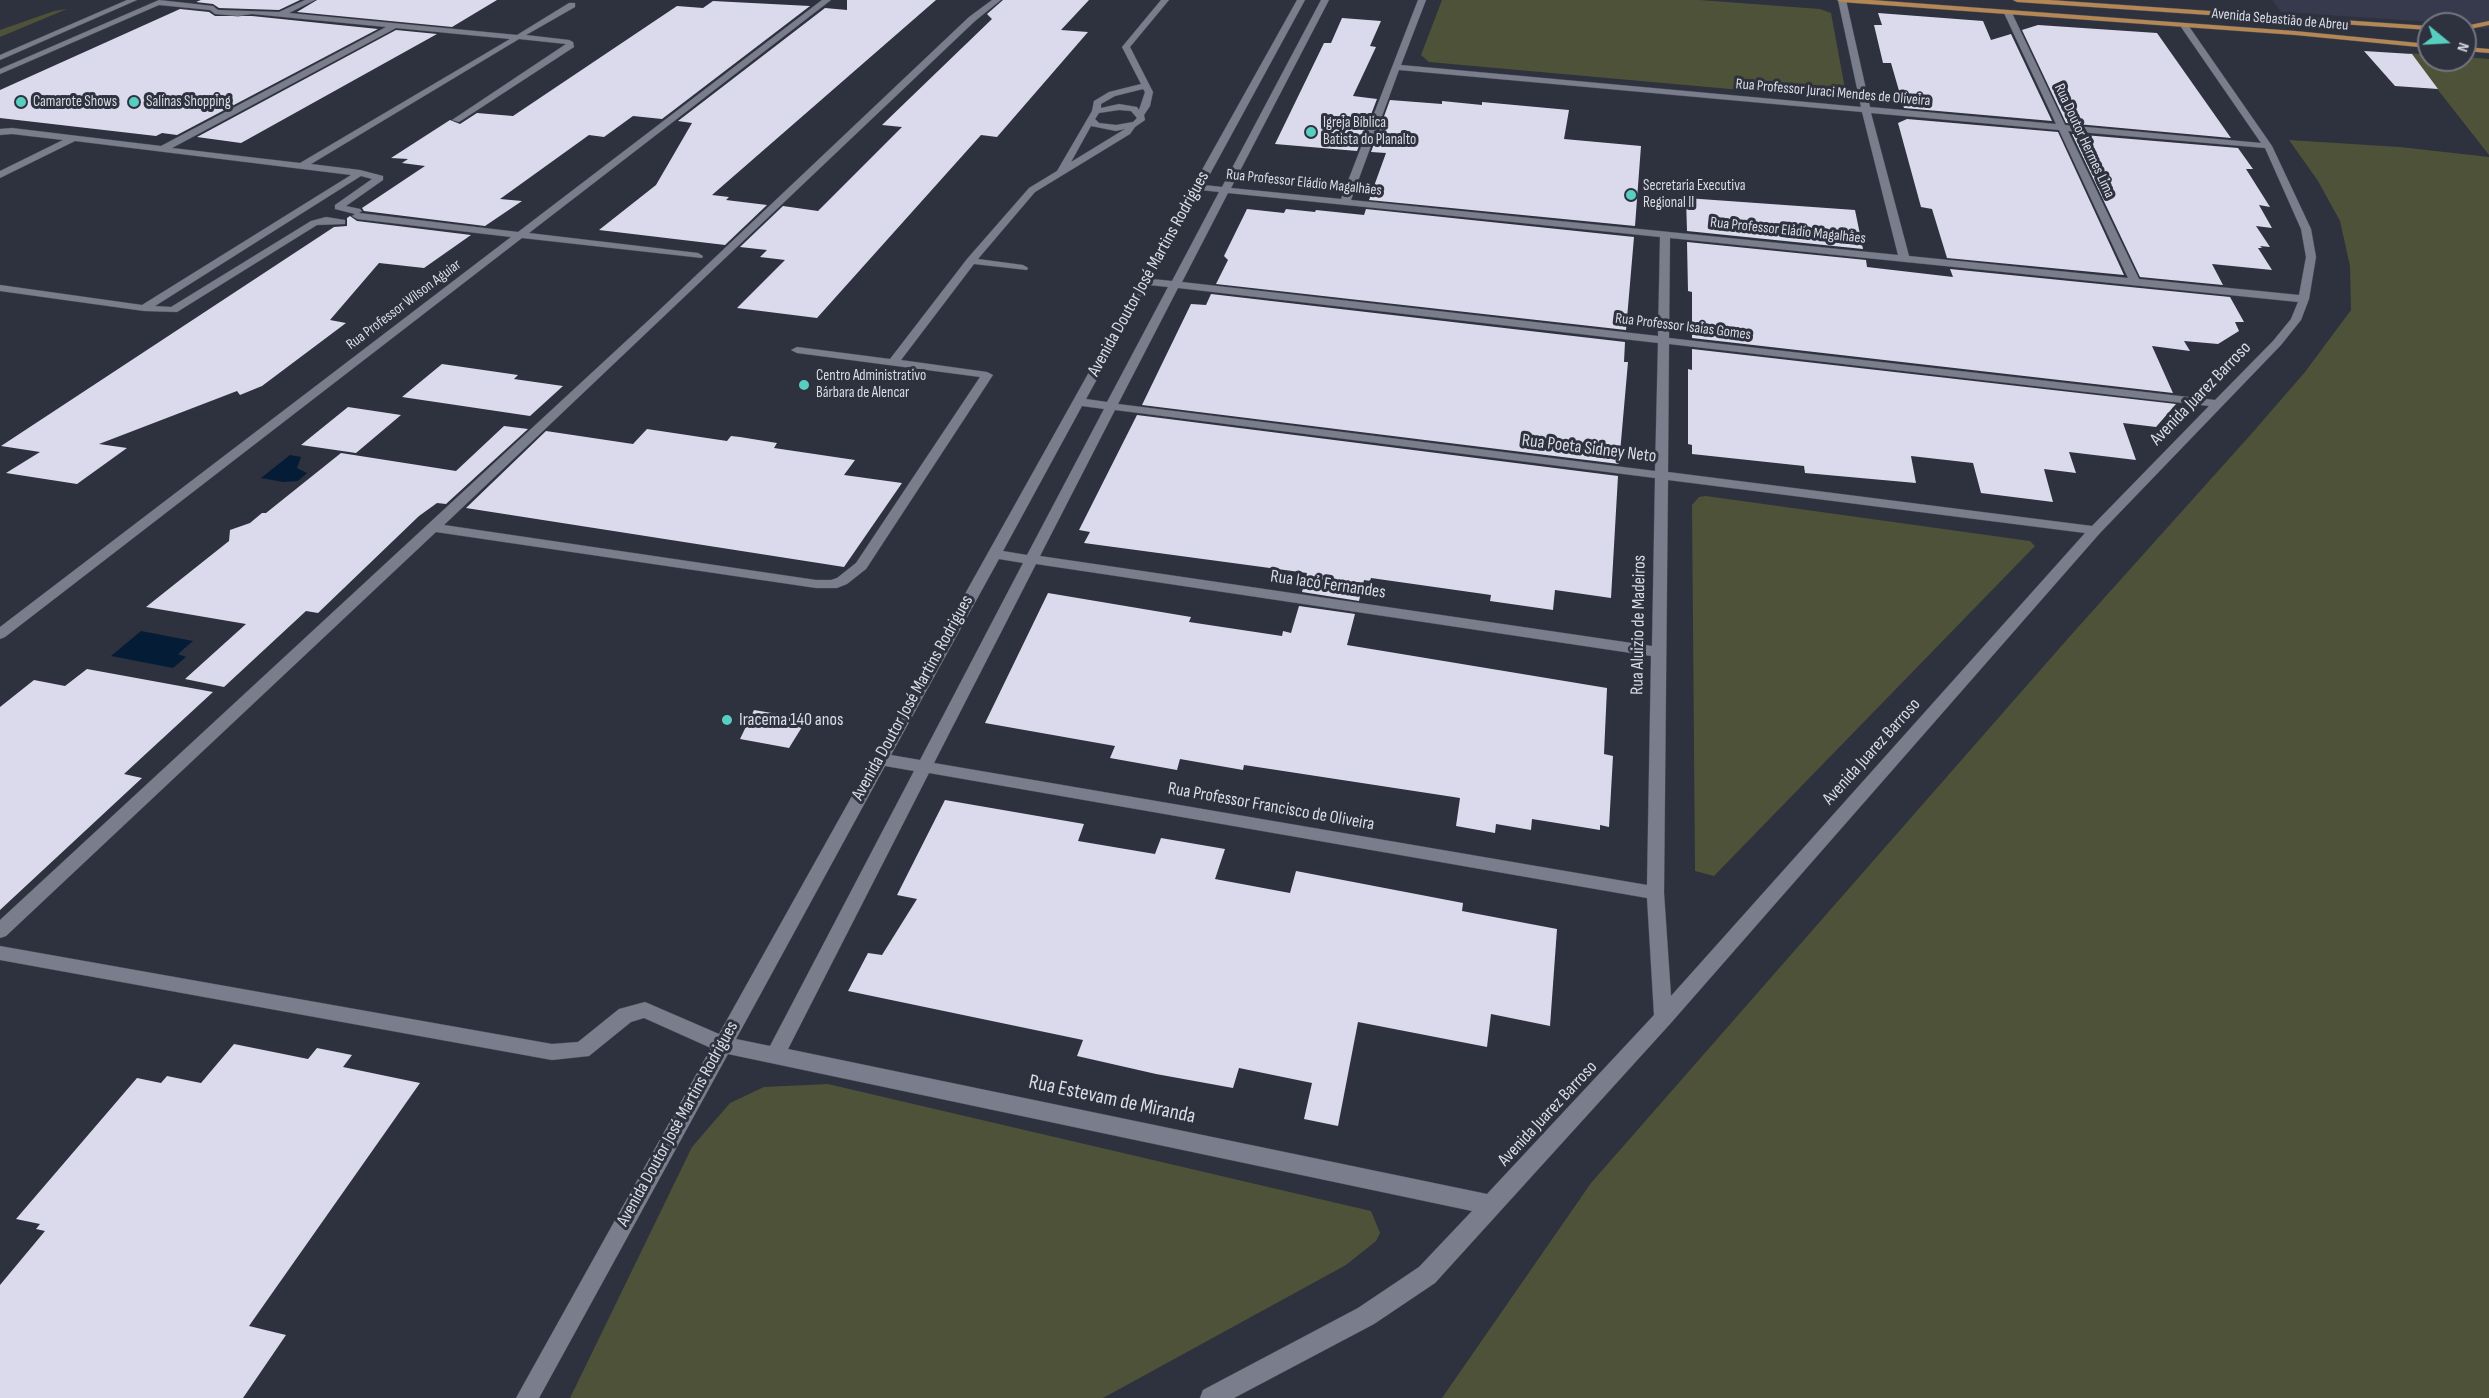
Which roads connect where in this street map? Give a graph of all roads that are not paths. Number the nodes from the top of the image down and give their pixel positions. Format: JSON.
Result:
{"nodes":[{"id":1,"x":109,"y":0,"type":"edge"},
{"id":2,"x":133,"y":0,"type":"edge"},
{"id":3,"x":310,"y":0,"type":"edge"},
{"id":4,"x":827,"y":0,"type":"edge"},
{"id":5,"x":997,"y":0,"type":"edge"},
{"id":6,"x":1165,"y":0,"type":"edge"},
{"id":7,"x":1301,"y":0,"type":"edge"},
{"id":8,"x":1325,"y":0,"type":"edge"},
{"id":9,"x":1422,"y":0,"type":"edge"},
{"id":10,"x":1842,"y":0,"type":"edge"},
{"id":11,"x":2009,"y":0,"type":"edge"},
{"id":12,"x":2017,"y":0,"type":"edge"},
{"id":13,"x":1885,"y":1,"type":"edge"},
{"id":14,"x":162,"y":2,"type":"edge"},
{"id":15,"x":572,"y":5,"type":"dead end"},
{"id":16,"x":87,"y":9,"type":"dead end"},
{"id":17,"x":2008,"y":13,"type":"junction"},
{"id":18,"x":281,"y":15,"type":"junction"},
{"id":19,"x":395,"y":26,"type":"junction"},
{"id":20,"x":2186,"y":27,"type":"junction"},
{"id":21,"x":2417,"y":27,"type":"edge"},
{"id":22,"x":2295,"y":33,"type":"junction"},
{"id":23,"x":518,"y":37,"type":"junction"},
{"id":24,"x":2417,"y":38,"type":"edge"},
{"id":25,"x":2417,"y":45,"type":"edge"},
{"id":26,"x":0,"y":58,"type":"edge"},
{"id":27,"x":1395,"y":67,"type":"junction"},
{"id":28,"x":0,"y":72,"type":"edge"},
{"id":29,"x":1144,"y":86,"type":"junction"},
{"id":30,"x":1866,"y":110,"type":"junction"},
{"id":31,"x":1096,"y":111,"type":"junction"},
{"id":32,"x":1140,"y":114,"type":"junction"},
{"id":33,"x":456,"y":120,"type":"dead end"},
{"id":34,"x":1090,"y":120,"type":"junction"},
{"id":35,"x":0,"y":126,"type":"edge"},
{"id":36,"x":1131,"y":126,"type":"junction"},
{"id":37,"x":2061,"y":128,"type":"junction"},
{"id":38,"x":12,"y":131,"type":"junction"},
{"id":39,"x":0,"y":132,"type":"edge"},
{"id":40,"x":74,"y":138,"type":"junction"},
{"id":41,"x":2268,"y":146,"type":"junction"},
{"id":42,"x":163,"y":149,"type":"junction"},
{"id":43,"x":303,"y":165,"type":"junction"},
{"id":44,"x":360,"y":173,"type":"junction"},
{"id":45,"x":0,"y":175,"type":"edge"},
{"id":46,"x":1060,"y":175,"type":"junction"},
{"id":47,"x":1197,"y":187,"type":"junction"},
{"id":48,"x":1225,"y":190,"type":"junction"},
{"id":49,"x":1345,"y":202,"type":"junction"},
{"id":50,"x":342,"y":222,"type":"dead end"},
{"id":51,"x":1665,"y":234,"type":"junction"},
{"id":52,"x":520,"y":235,"type":"junction"},
{"id":53,"x":698,"y":256,"type":"dead end"},
{"id":54,"x":1904,"y":257,"type":"junction"},
{"id":55,"x":971,"y":261,"type":"junction"},
{"id":56,"x":1023,"y":268,"type":"dead end"},
{"id":57,"x":2135,"y":281,"type":"junction"},
{"id":58,"x":1144,"y":282,"type":"junction"},
{"id":59,"x":1175,"y":285,"type":"junction"},
{"id":60,"x":0,"y":288,"type":"edge"},
{"id":61,"x":2304,"y":299,"type":"junction"},
{"id":62,"x":144,"y":308,"type":"junction"},
{"id":63,"x":1664,"y":340,"type":"junction"},
{"id":64,"x":797,"y":350,"type":"dead end"},
{"id":65,"x":893,"y":363,"type":"junction"},
{"id":66,"x":1078,"y":402,"type":"junction"},
{"id":67,"x":2219,"y":404,"type":"junction"},
{"id":68,"x":1112,"y":406,"type":"junction"},
{"id":69,"x":1662,"y":476,"type":"junction"},
{"id":70,"x":433,"y":527,"type":"junction"},
{"id":71,"x":2095,"y":530,"type":"junction"},
{"id":72,"x":994,"y":554,"type":"junction"},
{"id":73,"x":1032,"y":559,"type":"junction"},
{"id":74,"x":0,"y":634,"type":"edge"},
{"id":75,"x":1658,"y":652,"type":"junction"},
{"id":76,"x":880,"y":759,"type":"junction"},
{"id":77,"x":926,"y":766,"type":"junction"},
{"id":78,"x":1655,"y":893,"type":"junction"},
{"id":79,"x":0,"y":931,"type":"edge"},
{"id":80,"x":0,"y":953,"type":"edge"},
{"id":81,"x":1663,"y":1018,"type":"junction"},
{"id":82,"x":722,"y":1044,"type":"junction"},
{"id":83,"x":775,"y":1055,"type":"junction"},
{"id":84,"x":1491,"y":1205,"type":"junction"},
{"id":85,"x":528,"y":1398,"type":"edge"},
{"id":86,"x":1211,"y":1398,"type":"edge"}],
"edges":[{"from":1,"to":16,"type":"street"},
{"from":2,"to":26,"type":"street"},
{"from":3,"to":18,"type":"street"},
{"from":4,"to":52,"type":"street","name":"Rua Professor Wilson Aguiar"},
{"from":5,"to":70,"type":"street"},
{"from":6,"to":29,"type":"street"},
{"from":7,"to":47,"type":"street","name":"Avenida Doutor José Martins Rodrigues"},
{"from":8,"to":48,"type":"street","name":"Avenida Doutor José Martins Rodrigues"},
{"from":9,"to":27,"type":"street"},
{"from":10,"to":13,"type":"main road","name":"Avenida Sebastião de Abreu"},
{"from":10,"to":30,"type":"street"},
{"from":11,"to":17,"type":"main road"},
{"from":12,"to":21,"type":"main road","name":"Avenida Sebastião de Abreu"},
{"from":13,"to":17,"type":"main road","name":"Avenida Sebastião de Abreu"},
{"from":14,"to":18,"type":"street"},
{"from":14,"to":28,"type":"street"},
{"from":15,"to":23,"type":"street"},
{"from":17,"to":20,"type":"main road","name":"Avenida Sebastião de Abreu"},
{"from":17,"to":37,"type":"street","name":"Rua Doutor Hermes Lima"},
{"from":18,"to":19,"type":"street"},
{"from":19,"to":23,"type":"street"},
{"from":19,"to":42,"type":"street"},
{"from":20,"to":22,"type":"main road","name":"Avenida Sebastião de Abreu"},
{"from":20,"to":41,"type":"street","name":"Avenida Juarez Barroso"},
{"from":22,"to":24,"type":"main road"},
{"from":22,"to":25,"type":"main road","name":"Avenida Sebastião de Abreu"},
{"from":23,"to":33,"type":"street"},
{"from":23,"to":43,"type":"street"},
{"from":27,"to":30,"type":"street","name":"Rua Professor Juraci Mendes de Oliveira"},
{"from":27,"to":49,"type":"street"},
{"from":29,"to":31,"type":"street"},
{"from":29,"to":32,"type":"street"},
{"from":30,"to":37,"type":"street","name":"Rua Professor Juraci Mendes de Oliveira"},
{"from":30,"to":54,"type":"street"},
{"from":31,"to":32,"type":"street"},
{"from":31,"to":34,"type":"street"},
{"from":32,"to":36,"type":"street"},
{"from":34,"to":36,"type":"street"},
{"from":34,"to":46,"type":"street"},
{"from":35,"to":38,"type":"street"},
{"from":36,"to":46,"type":"street"},
{"from":37,"to":41,"type":"street","name":"Rua Professor Juraci Mendes de Oliveira"},
{"from":37,"to":57,"type":"street","name":"Rua Doutor Hermes Lima"},
{"from":38,"to":39,"type":"street"},
{"from":38,"to":40,"type":"street"},
{"from":40,"to":42,"type":"street"},
{"from":40,"to":45,"type":"street"},
{"from":41,"to":61,"type":"street","name":"Avenida Juarez Barroso"},
{"from":42,"to":43,"type":"street"},
{"from":43,"to":44,"type":"street"},
{"from":44,"to":52,"type":"street"},
{"from":44,"to":62,"type":"street"},
{"from":46,"to":55,"type":"street"},
{"from":47,"to":48,"type":"street","name":"Rua Professor Eládio Magalhães"},
{"from":47,"to":58,"type":"street","name":"Avenida Doutor José Martins Rodrigues"},
{"from":48,"to":49,"type":"street","name":"Rua Professor Eládio Magalhães"},
{"from":48,"to":59,"type":"street","name":"Avenida Doutor José Martins Rodrigues"},
{"from":49,"to":51,"type":"street","name":"Rua Professor Eládio Magalhães"},
{"from":50,"to":62,"type":"street"},
{"from":51,"to":54,"type":"street","name":"Rua Professor Eládio Magalhães"},
{"from":51,"to":63,"type":"street","name":"Rua Aluizio de Madeiros"},
{"from":52,"to":53,"type":"street"},
{"from":52,"to":74,"type":"street","name":"Rua Professor Wilson Aguiar"},
{"from":54,"to":57,"type":"street","name":"Rua Professor Eládio Magalhães"},
{"from":55,"to":56,"type":"street"},
{"from":55,"to":65,"type":"street"},
{"from":57,"to":61,"type":"street","name":"Rua Professor Eládio Magalhães"},
{"from":58,"to":59,"type":"street","name":"Rua Professor Isaias Gomes"},
{"from":58,"to":66,"type":"street","name":"Avenida Doutor José Martins Rodrigues"},
{"from":59,"to":63,"type":"street","name":"Rua Professor Isaias Gomes"},
{"from":59,"to":68,"type":"street","name":"Avenida Doutor José Martins Rodrigues"},
{"from":60,"to":62,"type":"street"},
{"from":61,"to":67,"type":"street","name":"Avenida Juarez Barroso"},
{"from":63,"to":67,"type":"street","name":"Rua Professor Isaias Gomes"},
{"from":63,"to":69,"type":"street","name":"Rua Aluizio de Madeiros"},
{"from":64,"to":65,"type":"street"},
{"from":65,"to":70,"type":"street"},
{"from":66,"to":68,"type":"street","name":"Rua Poeta Sidney Neto"},
{"from":66,"to":72,"type":"street","name":"Avenida Doutor José Martins Rodrigues"},
{"from":67,"to":71,"type":"street","name":"Avenida Juarez Barroso"},
{"from":68,"to":69,"type":"street","name":"Rua Poeta Sidney Neto"},
{"from":68,"to":73,"type":"street","name":"Avenida Doutor José Martins Rodrigues"},
{"from":69,"to":71,"type":"street","name":"Rua Poeta Sidney Neto"},
{"from":69,"to":75,"type":"street","name":"Rua Aluizio de Madeiros"},
{"from":70,"to":79,"type":"street"},
{"from":71,"to":81,"type":"street","name":"Avenida Juarez Barroso"},
{"from":72,"to":73,"type":"street","name":"Rua Iacó Fernandes"},
{"from":72,"to":76,"type":"street","name":"Avenida Doutor José Martins Rodrigues"},
{"from":73,"to":75,"type":"street","name":"Rua Iacó Fernandes"},
{"from":73,"to":77,"type":"street","name":"Avenida Doutor José Martins Rodrigues"},
{"from":75,"to":78,"type":"street","name":"Rua Aluizio de Madeiros"},
{"from":76,"to":77,"type":"street","name":"Rua Professor Francisco de Oliveira"},
{"from":76,"to":82,"type":"street","name":"Avenida Doutor José Martins Rodrigues"},
{"from":77,"to":78,"type":"street","name":"Rua Professor Francisco de Oliveira"},
{"from":77,"to":83,"type":"street","name":"Avenida Doutor José Martins Rodrigues"},
{"from":78,"to":81,"type":"street","name":"Rua Aluizio de Madeiros"},
{"from":80,"to":82,"type":"street","name":"Rua Estevam de Miranda"},
{"from":81,"to":84,"type":"street","name":"Avenida Juarez Barroso"},
{"from":82,"to":83,"type":"street","name":"Rua Estevam de Miranda"},
{"from":82,"to":85,"type":"street","name":"Avenida Doutor José Martins Rodrigues"},
{"from":83,"to":84,"type":"street","name":"Rua Estevam de Miranda"},
{"from":84,"to":86,"type":"street","name":"Avenida Juarez Barroso"}]}
